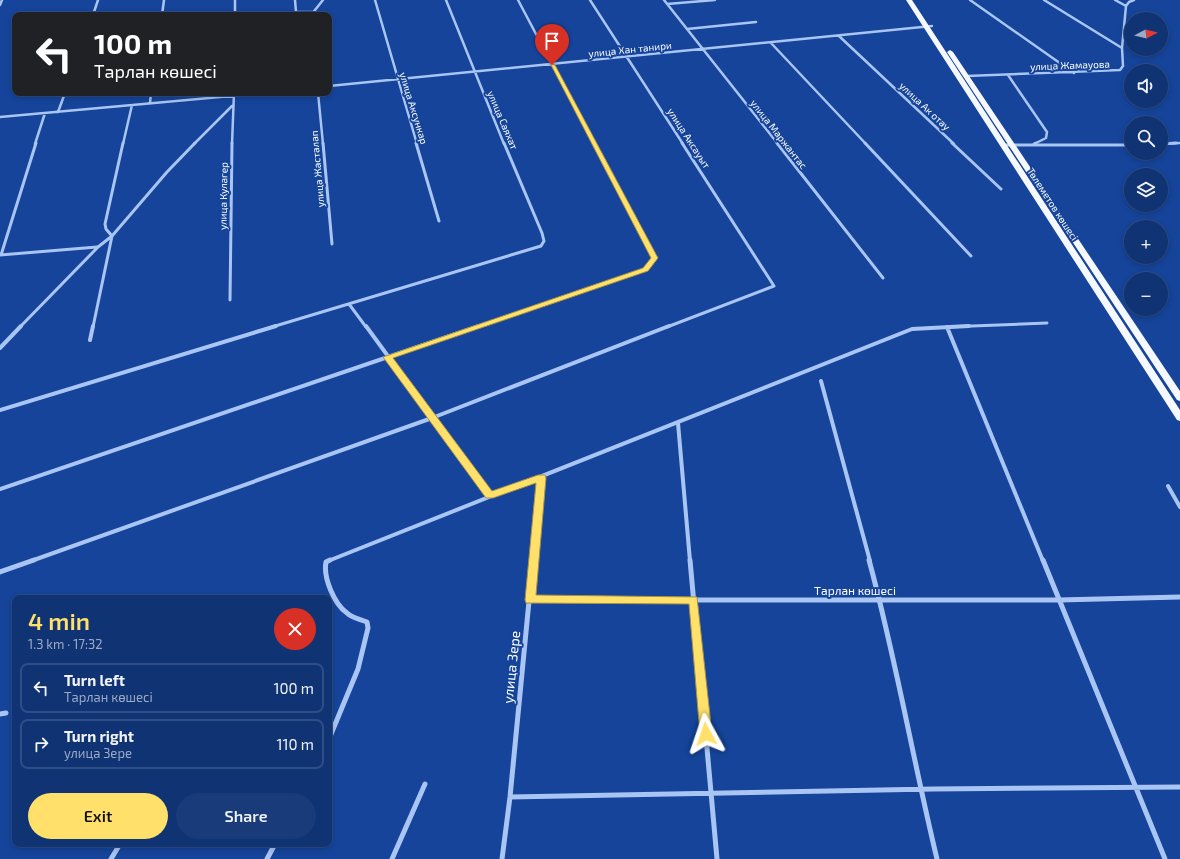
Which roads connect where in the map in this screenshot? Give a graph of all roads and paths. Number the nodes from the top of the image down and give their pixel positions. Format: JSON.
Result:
{"nodes":[{"id":1,"x":2,"y":0,"type":"edge"},
{"id":2,"x":98,"y":0,"type":"edge"},
{"id":3,"x":164,"y":0,"type":"edge"},
{"id":4,"x":235,"y":0,"type":"edge"},
{"id":5,"x":295,"y":0,"type":"edge"},
{"id":6,"x":323,"y":0,"type":"edge"},
{"id":7,"x":375,"y":0,"type":"edge"},
{"id":8,"x":446,"y":0,"type":"edge"},
{"id":9,"x":518,"y":0,"type":"edge"},
{"id":10,"x":590,"y":0,"type":"edge"},
{"id":11,"x":664,"y":0,"type":"edge"},
{"id":12,"x":715,"y":0,"type":"edge"},
{"id":13,"x":908,"y":0,"type":"edge"},
{"id":14,"x":916,"y":0,"type":"edge"},
{"id":15,"x":970,"y":0,"type":"edge"},
{"id":16,"x":1044,"y":0,"type":"edge"},
{"id":17,"x":1115,"y":0,"type":"edge"},
{"id":18,"x":1134,"y":0,"type":"edge"},
{"id":19,"x":0,"y":4,"type":"edge"},
{"id":20,"x":667,"y":4,"type":"junction"},
{"id":21,"x":1126,"y":6,"type":"junction"},
{"id":22,"x":94,"y":12,"type":"edge"},
{"id":23,"x":162,"y":12,"type":"edge"},
{"id":24,"x":235,"y":12,"type":"edge"},
{"id":25,"x":296,"y":12,"type":"edge"},
{"id":26,"x":314,"y":12,"type":"edge"},
{"id":27,"x":756,"y":22,"type":"dead end"},
{"id":28,"x":929,"y":27,"type":"junction"},
{"id":29,"x":687,"y":29,"type":"junction"},
{"id":30,"x":839,"y":36,"type":"junction"},
{"id":31,"x":771,"y":42,"type":"junction"},
{"id":32,"x":1122,"y":48,"type":"junction"},
{"id":33,"x":702,"y":50,"type":"junction"},
{"id":34,"x":628,"y":57,"type":"junction"},
{"id":35,"x":552,"y":65,"type":"junction"},
{"id":36,"x":474,"y":72,"type":"junction"},
{"id":37,"x":1074,"y":73,"type":"junction"},
{"id":38,"x":1008,"y":75,"type":"junction"},
{"id":39,"x":967,"y":76,"type":"junction"},
{"id":40,"x":397,"y":80,"type":"junction"},
{"id":41,"x":332,"y":86,"type":"edge"},
{"id":42,"x":64,"y":96,"type":"edge"},
{"id":43,"x":151,"y":96,"type":"edge"},
{"id":44,"x":215,"y":96,"type":"edge"},
{"id":45,"x":234,"y":96,"type":"edge"},
{"id":46,"x":318,"y":96,"type":"edge"},
{"id":47,"x":150,"y":103,"type":"junction"},
{"id":48,"x":132,"y":105,"type":"junction"},
{"id":49,"x":232,"y":106,"type":"junction"},
{"id":50,"x":58,"y":112,"type":"junction"},
{"id":51,"x":45,"y":113,"type":"junction"},
{"id":52,"x":0,"y":117,"type":"edge"},
{"id":53,"x":1180,"y":143,"type":"edge"},
{"id":54,"x":1168,"y":144,"type":"edge"},
{"id":55,"x":1002,"y":145,"type":"junction"},
{"id":56,"x":1012,"y":145,"type":"junction"},
{"id":57,"x":1032,"y":145,"type":"junction"},
{"id":58,"x":1124,"y":145,"type":"edge"},
{"id":59,"x":1001,"y":189,"type":"dead end"},
{"id":60,"x":439,"y":220,"type":"dead end"},
{"id":61,"x":112,"y":236,"type":"junction"},
{"id":62,"x":332,"y":244,"type":"dead end"},
{"id":63,"x":98,"y":247,"type":"junction"},
{"id":64,"x":1,"y":255,"type":"edge"},
{"id":65,"x":971,"y":256,"type":"dead end"},
{"id":66,"x":883,"y":278,"type":"dead end"},
{"id":67,"x":230,"y":300,"type":"dead end"},
{"id":68,"x":349,"y":304,"type":"junction"},
{"id":69,"x":1047,"y":323,"type":"dead end"},
{"id":70,"x":947,"y":327,"type":"junction"},
{"id":71,"x":90,"y":340,"type":"dead end"},
{"id":72,"x":0,"y":348,"type":"edge"},
{"id":73,"x":388,"y":357,"type":"junction"},
{"id":74,"x":821,"y":381,"type":"dead end"},
{"id":75,"x":1180,"y":398,"type":"edge"},
{"id":76,"x":0,"y":410,"type":"edge"},
{"id":77,"x":432,"y":418,"type":"junction"},
{"id":78,"x":1180,"y":418,"type":"edge"},
{"id":79,"x":678,"y":423,"type":"junction"},
{"id":80,"x":542,"y":478,"type":"junction"},
{"id":81,"x":1168,"y":486,"type":"dead end"},
{"id":82,"x":0,"y":489,"type":"edge"},
{"id":83,"x":490,"y":496,"type":"junction"},
{"id":84,"x":1180,"y":506,"type":"edge"},
{"id":85,"x":0,"y":572,"type":"edge"},
{"id":86,"x":1180,"y":597,"type":"edge"},
{"id":87,"x":530,"y":600,"type":"junction"},
{"id":88,"x":694,"y":600,"type":"junction"},
{"id":89,"x":880,"y":600,"type":"junction"},
{"id":90,"x":1059,"y":600,"type":"junction"},
{"id":91,"x":332,"y":732,"type":"edge"},
{"id":92,"x":425,"y":784,"type":"dead end"},
{"id":93,"x":1136,"y":787,"type":"junction"},
{"id":94,"x":1180,"y":787,"type":"edge"},
{"id":95,"x":920,"y":789,"type":"junction"},
{"id":96,"x":711,"y":793,"type":"junction"},
{"id":97,"x":510,"y":797,"type":"junction"},
{"id":98,"x":118,"y":847,"type":"edge"},
{"id":99,"x":273,"y":847,"type":"edge"},
{"id":100,"x":111,"y":859,"type":"edge"},
{"id":101,"x":267,"y":859,"type":"edge"},
{"id":102,"x":392,"y":859,"type":"edge"},
{"id":103,"x":502,"y":859,"type":"edge"},
{"id":104,"x":717,"y":859,"type":"edge"},
{"id":105,"x":937,"y":859,"type":"edge"},
{"id":106,"x":1165,"y":859,"type":"edge"}],
"edges":[{"from":1,"to":19,"type":"street"},
{"from":2,"to":22,"type":"street"},
{"from":3,"to":23,"type":"street"},
{"from":4,"to":24,"type":"street"},
{"from":5,"to":25,"type":"street"},
{"from":6,"to":26,"type":"street"},
{"from":7,"to":40,"type":"street","name":"улица Аксункар"},
{"from":8,"to":36,"type":"street","name":"улица Саяхат"},
{"from":9,"to":35,"type":"street"},
{"from":10,"to":34,"type":"street","name":"улица Аксауыт"},
{"from":11,"to":20,"type":"street","name":"улица Маржантас"},
{"from":12,"to":20,"type":"street"},
{"from":13,"to":28,"type":"main road","name":"Төлеметов көшесі"},
{"from":14,"to":28,"type":"main road","name":"Төлеметов көшесі"},
{"from":15,"to":37,"type":"street"},
{"from":16,"to":32,"type":"street"},
{"from":17,"to":21,"type":"street"},
{"from":18,"to":21,"type":"street"},
{"from":20,"to":29,"type":"street","name":"улица Маржантас"},
{"from":21,"to":32,"type":"street","name":"улица Жамауова"},
{"from":27,"to":29,"type":"street"},
{"from":28,"to":30,"type":"street","name":"улица Хан танири"},
{"from":28,"to":39,"type":"main road","name":"Төлеметов көшесі"},
{"from":28,"to":55,"type":"main road","name":"Төлеметов көшесі"},
{"from":29,"to":33,"type":"street","name":"улица Маржантас"},
{"from":30,"to":31,"type":"street","name":"улица Хан танири"},
{"from":30,"to":59,"type":"street","name":"улица Ак отау"},
{"from":31,"to":33,"type":"street","name":"улица Хан танири"},
{"from":31,"to":65,"type":"street"},
{"from":32,"to":37,"type":"street","name":"улица Жамауова"},
{"from":33,"to":34,"type":"street","name":"улица Хан танири"},
{"from":33,"to":66,"type":"street","name":"улица Маржантас"},
{"from":34,"to":35,"type":"street","name":"улица Хан танири"},
{"from":34,"to":77,"type":"street","name":"улица Аксауыт"},
{"from":35,"to":36,"type":"street","name":"улица Хан танири"},
{"from":35,"to":73,"type":"street"},
{"from":36,"to":40,"type":"street","name":"улица Хан танири"},
{"from":36,"to":68,"type":"street","name":"улица Саяхат"},
{"from":37,"to":38,"type":"street","name":"улица Жамауова"},
{"from":38,"to":39,"type":"street","name":"улица Жамауова"},
{"from":38,"to":57,"type":"street"},
{"from":39,"to":56,"type":"main road","name":"Төлеметов көшесі"},
{"from":40,"to":41,"type":"street","name":"улица Хан танири"},
{"from":40,"to":60,"type":"street","name":"улица Аксункар"},
{"from":42,"to":50,"type":"street"},
{"from":43,"to":47,"type":"street"},
{"from":44,"to":47,"type":"street"},
{"from":45,"to":49,"type":"street","name":"улица Кулагер"},
{"from":46,"to":62,"type":"street","name":"улица Жасталап"},
{"from":47,"to":48,"type":"street"},
{"from":48,"to":50,"type":"street"},
{"from":48,"to":61,"type":"street"},
{"from":49,"to":61,"type":"street"},
{"from":49,"to":67,"type":"street","name":"улица Кулагер"},
{"from":50,"to":51,"type":"street"},
{"from":51,"to":52,"type":"street"},
{"from":51,"to":64,"type":"street"},
{"from":53,"to":54,"type":"street"},
{"from":55,"to":56,"type":"street"},
{"from":55,"to":78,"type":"main road","name":"Төлеметов көшесі"},
{"from":56,"to":57,"type":"street"},
{"from":56,"to":75,"type":"main road","name":"Төлеметов көшесі"},
{"from":57,"to":58,"type":"street"},
{"from":61,"to":63,"type":"street"},
{"from":61,"to":71,"type":"street"},
{"from":63,"to":64,"type":"street"},
{"from":63,"to":72,"type":"street"},
{"from":68,"to":73,"type":"street"},
{"from":68,"to":76,"type":"street"},
{"from":69,"to":70,"type":"street"},
{"from":70,"to":79,"type":"street"},
{"from":70,"to":90,"type":"street"},
{"from":73,"to":77,"type":"street"},
{"from":73,"to":82,"type":"street"},
{"from":74,"to":89,"type":"street"},
{"from":77,"to":83,"type":"street"},
{"from":77,"to":85,"type":"street"},
{"from":79,"to":80,"type":"street"},
{"from":79,"to":88,"type":"street"},
{"from":80,"to":83,"type":"street"},
{"from":80,"to":87,"type":"street","name":"улица Зере"},
{"from":81,"to":84,"type":"street"},
{"from":83,"to":91,"type":"street"},
{"from":86,"to":90,"type":"street","name":"Тарлан көшесі"},
{"from":87,"to":88,"type":"street","name":"Тарлан көшесі"},
{"from":87,"to":97,"type":"street","name":"улица Зере"},
{"from":88,"to":89,"type":"street","name":"Тарлан көшесі"},
{"from":88,"to":96,"type":"street"},
{"from":89,"to":90,"type":"street","name":"Тарлан көшесі"},
{"from":89,"to":95,"type":"street"},
{"from":90,"to":93,"type":"street"},
{"from":92,"to":102,"type":"street"},
{"from":93,"to":94,"type":"street"},
{"from":93,"to":95,"type":"street"},
{"from":93,"to":106,"type":"street"},
{"from":95,"to":96,"type":"street"},
{"from":95,"to":105,"type":"street"},
{"from":96,"to":97,"type":"street"},
{"from":96,"to":104,"type":"street"},
{"from":97,"to":103,"type":"street","name":"улица Зере"},
{"from":98,"to":100,"type":"street"},
{"from":99,"to":101,"type":"street"}]}
